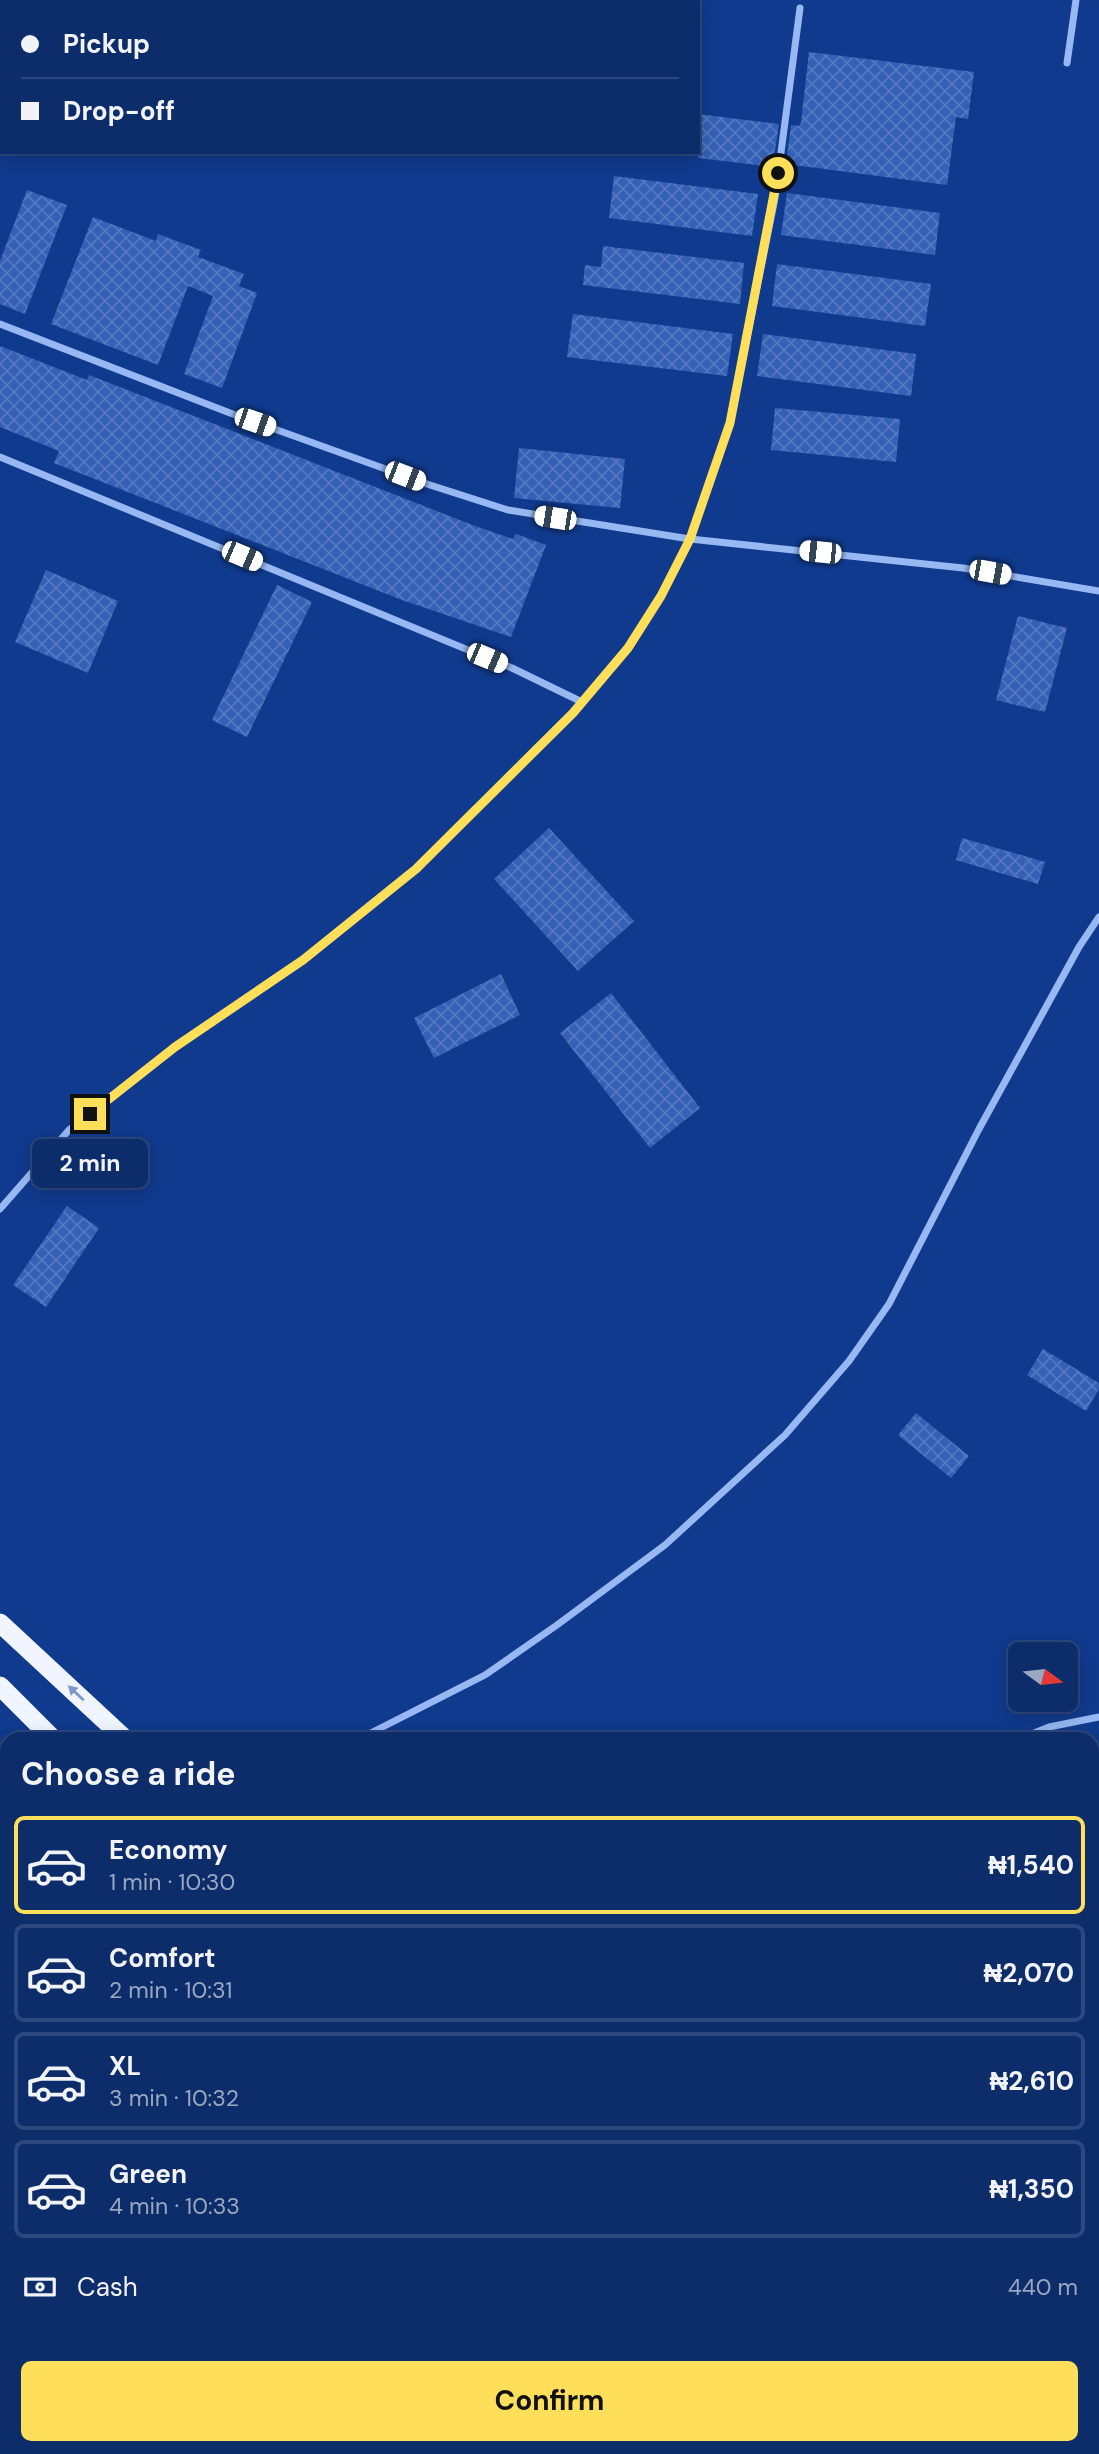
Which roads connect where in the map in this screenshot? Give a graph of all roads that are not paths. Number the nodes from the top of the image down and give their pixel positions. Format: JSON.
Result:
{"nodes":[{"id":1,"x":1076,"y":0,"type":"edge"},
{"id":2,"x":800,"y":8,"type":"dead end"},
{"id":3,"x":1067,"y":63,"type":"dead end"},
{"id":4,"x":0,"y":324,"type":"edge"},
{"id":5,"x":0,"y":457,"type":"edge"},
{"id":6,"x":690,"y":539,"type":"junction"},
{"id":7,"x":1099,"y":591,"type":"edge"},
{"id":8,"x":582,"y":702,"type":"junction"},
{"id":9,"x":1099,"y":918,"type":"edge"},
{"id":10,"x":0,"y":1209,"type":"edge"},
{"id":11,"x":0,"y":1623,"type":"edge"},
{"id":12,"x":0,"y":1686,"type":"edge"},
{"id":13,"x":1099,"y":1717,"type":"edge"},
{"id":14,"x":46,"y":1732,"type":"edge"},
{"id":15,"x":117,"y":1732,"type":"edge"},
{"id":16,"x":373,"y":1732,"type":"edge"},
{"id":17,"x":1037,"y":1732,"type":"edge"}],
"edges":[{"from":1,"to":3,"type":"street"},
{"from":2,"to":6,"type":"street"},
{"from":4,"to":6,"type":"street"},
{"from":5,"to":8,"type":"street"},
{"from":6,"to":7,"type":"street"},
{"from":6,"to":8,"type":"street"},
{"from":8,"to":10,"type":"street"},
{"from":9,"to":16,"type":"street"},
{"from":15,"to":11,"type":"highway","one_way":true},
{"from":12,"to":14,"type":"highway"},
{"from":13,"to":17,"type":"street"}]}
